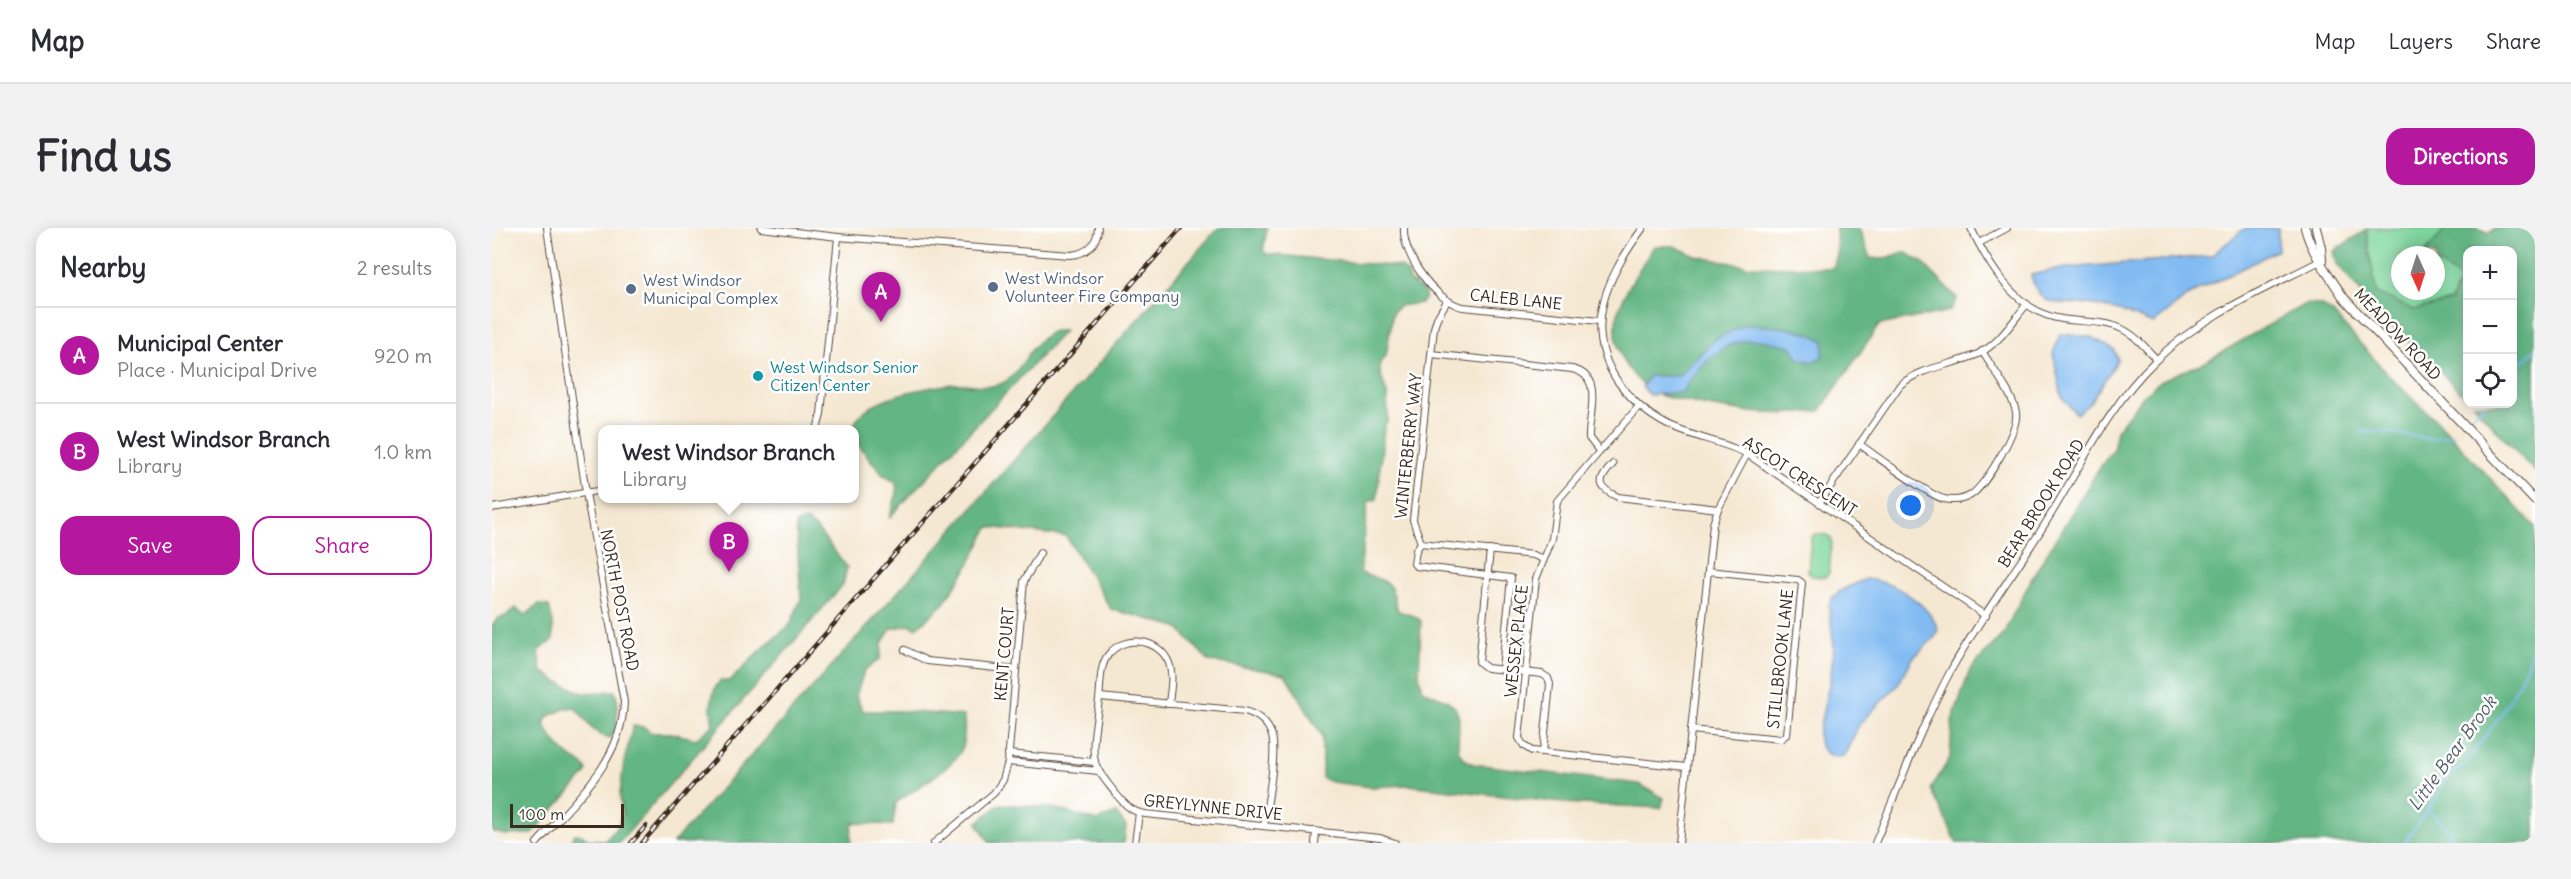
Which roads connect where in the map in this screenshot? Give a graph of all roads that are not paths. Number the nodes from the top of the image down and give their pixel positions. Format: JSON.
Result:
{"nodes":[{"id":1,"x":547,"y":228,"type":"edge"},
{"id":2,"x":761,"y":228,"type":"edge"},
{"id":3,"x":1098,"y":228,"type":"edge"},
{"id":4,"x":1404,"y":228,"type":"edge"},
{"id":5,"x":1643,"y":228,"type":"edge"},
{"id":6,"x":1971,"y":228,"type":"edge"},
{"id":7,"x":2007,"y":228,"type":"edge"},
{"id":8,"x":2305,"y":228,"type":"edge"},
{"id":9,"x":2316,"y":228,"type":"edge"},
{"id":10,"x":838,"y":237,"type":"junction"},
{"id":11,"x":1979,"y":243,"type":"junction"},
{"id":12,"x":2322,"y":260,"type":"junction"},
{"id":13,"x":1447,"y":301,"type":"junction"},
{"id":14,"x":2027,"y":304,"type":"junction"},
{"id":15,"x":1599,"y":321,"type":"junction"},
{"id":16,"x":1982,"y":351,"type":"junction"},
{"id":17,"x":1431,"y":354,"type":"junction"},
{"id":18,"x":2156,"y":359,"type":"junction"},
{"id":19,"x":1639,"y":406,"type":"junction"},
{"id":20,"x":818,"y":425,"type":"edge"},
{"id":21,"x":1859,"y":444,"type":"junction"},
{"id":22,"x":1599,"y":451,"type":"junction"},
{"id":23,"x":1747,"y":454,"type":"junction"},
{"id":24,"x":1613,"y":464,"type":"dead end"},
{"id":25,"x":598,"y":491,"type":"edge"},
{"id":26,"x":586,"y":493,"type":"junction"},
{"id":27,"x":2535,"y":501,"type":"edge"},
{"id":28,"x":1819,"y":503,"type":"junction"},
{"id":29,"x":492,"y":507,"type":"edge"},
{"id":30,"x":1718,"y":509,"type":"junction"},
{"id":31,"x":1421,"y":543,"type":"junction"},
{"id":32,"x":1490,"y":550,"type":"junction"},
{"id":33,"x":1040,"y":553,"type":"dead end"},
{"id":34,"x":1543,"y":559,"type":"junction"},
{"id":35,"x":1708,"y":571,"type":"junction"},
{"id":36,"x":1488,"y":574,"type":"junction"},
{"id":37,"x":1986,"y":616,"type":"junction"},
{"id":38,"x":905,"y":650,"type":"dead end"},
{"id":39,"x":1502,"y":669,"type":"junction"},
{"id":40,"x":1016,"y":670,"type":"junction"},
{"id":41,"x":1526,"y":672,"type":"junction"},
{"id":42,"x":1100,"y":697,"type":"junction"},
{"id":43,"x":1169,"y":704,"type":"junction"},
{"id":44,"x":1691,"y":730,"type":"junction"},
{"id":45,"x":1542,"y":752,"type":"junction"},
{"id":46,"x":1008,"y":754,"type":"junction"},
{"id":47,"x":1008,"y":762,"type":"junction"},
{"id":48,"x":1095,"y":762,"type":"junction"},
{"id":49,"x":1687,"y":767,"type":"junction"},
{"id":50,"x":1099,"y":771,"type":"junction"},
{"id":51,"x":1139,"y":813,"type":"junction"},
{"id":52,"x":1264,"y":826,"type":"junction"},
{"id":53,"x":1316,"y":831,"type":"junction"},
{"id":54,"x":537,"y":843,"type":"edge"},
{"id":55,"x":934,"y":843,"type":"edge"},
{"id":56,"x":1135,"y":843,"type":"edge"},
{"id":57,"x":1315,"y":843,"type":"edge"},
{"id":58,"x":1395,"y":843,"type":"edge"},
{"id":59,"x":1680,"y":843,"type":"edge"},
{"id":60,"x":1875,"y":843,"type":"edge"}],
"edges":[{"from":1,"to":26,"type":"street","name":"NORTH POST ROAD"},
{"from":2,"to":10,"type":"street"},
{"from":3,"to":10,"type":"street"},
{"from":4,"to":13,"type":"street","name":"CALEB LANE"},
{"from":5,"to":15,"type":"street","name":"ASCOT CRESCENT"},
{"from":6,"to":11,"type":"street"},
{"from":7,"to":11,"type":"street"},
{"from":8,"to":12,"type":"street","name":"MEADOW ROAD"},
{"from":9,"to":12,"type":"street","name":"MEADOW ROAD"},
{"from":10,"to":20,"type":"street"},
{"from":11,"to":14,"type":"street"},
{"from":12,"to":18,"type":"street","name":"BEAR BROOK ROAD"},
{"from":12,"to":27,"type":"street","name":"MEADOW ROAD"},
{"from":13,"to":15,"type":"street","name":"CALEB LANE"},
{"from":13,"to":17,"type":"street","name":"WINTERBERRY WAY"},
{"from":14,"to":16,"type":"street"},
{"from":14,"to":18,"type":"street"},
{"from":15,"to":19,"type":"street","name":"ASCOT CRESCENT"},
{"from":16,"to":21,"type":"street"},
{"from":16,"to":21,"type":"street"},
{"from":17,"to":22,"type":"street"},
{"from":17,"to":31,"type":"street","name":"WINTERBERRY WAY"},
{"from":18,"to":37,"type":"street","name":"BEAR BROOK ROAD"},
{"from":19,"to":22,"type":"street","name":"WESSEX PLACE"},
{"from":19,"to":23,"type":"street","name":"ASCOT CRESCENT"},
{"from":21,"to":28,"type":"street"},
{"from":22,"to":34,"type":"street","name":"WESSEX PLACE"},
{"from":23,"to":28,"type":"street","name":"ASCOT CRESCENT"},
{"from":23,"to":30,"type":"street"},
{"from":24,"to":30,"type":"street"},
{"from":25,"to":26,"type":"street"},
{"from":26,"to":29,"type":"street"},
{"from":26,"to":54,"type":"street","name":"NORTH POST ROAD"},
{"from":28,"to":37,"type":"street","name":"ASCOT CRESCENT"},
{"from":30,"to":35,"type":"street"},
{"from":31,"to":32,"type":"street"},
{"from":31,"to":36,"type":"street","name":"WINTERBERRY WAY"},
{"from":32,"to":34,"type":"street"},
{"from":32,"to":36,"type":"street"},
{"from":33,"to":40,"type":"street","name":"KENT COURT"},
{"from":34,"to":41,"type":"street","name":"WESSEX PLACE"},
{"from":35,"to":44,"type":"street"},
{"from":35,"to":44,"type":"street","name":"STILLBROOK LANE"},
{"from":36,"to":39,"type":"street"},
{"from":36,"to":39,"type":"street"},
{"from":37,"to":60,"type":"street","name":"BEAR BROOK ROAD"},
{"from":38,"to":40,"type":"street"},
{"from":39,"to":41,"type":"street"},
{"from":40,"to":46,"type":"street","name":"KENT COURT"},
{"from":41,"to":45,"type":"street","name":"WESSEX PLACE"},
{"from":41,"to":45,"type":"street"},
{"from":42,"to":43,"type":"street"},
{"from":42,"to":43,"type":"street","name":"GREYLYNNE DRIVE"},
{"from":42,"to":48,"type":"street","name":"GREYLYNNE DRIVE"},
{"from":43,"to":52,"type":"street"},
{"from":44,"to":49,"type":"street"},
{"from":45,"to":49,"type":"street","name":"WESSEX PLACE"},
{"from":46,"to":47,"type":"street","name":"KENT COURT"},
{"from":46,"to":48,"type":"street"},
{"from":47,"to":50,"type":"street"},
{"from":47,"to":55,"type":"street"},
{"from":48,"to":50,"type":"street","name":"GREYLYNNE DRIVE"},
{"from":49,"to":59,"type":"street"},
{"from":50,"to":51,"type":"street","name":"GREYLYNNE DRIVE"},
{"from":51,"to":52,"type":"street","name":"GREYLYNNE DRIVE"},
{"from":51,"to":56,"type":"street"},
{"from":52,"to":53,"type":"street","name":"GREYLYNNE DRIVE"},
{"from":53,"to":57,"type":"street"},
{"from":53,"to":58,"type":"street","name":"GREYLYNNE DRIVE"}]}
